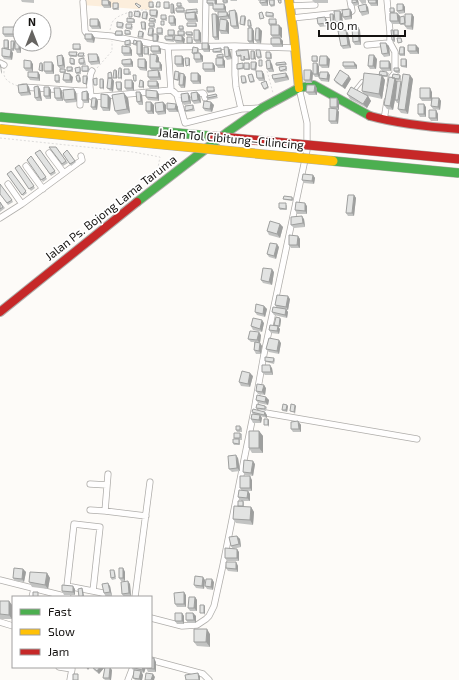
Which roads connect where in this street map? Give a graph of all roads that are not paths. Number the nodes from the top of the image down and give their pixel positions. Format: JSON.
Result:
{"nodes":[{"id":1,"x":206,"y":0,"type":"edge"},
{"id":2,"x":350,"y":0,"type":"edge"},
{"id":3,"x":387,"y":0,"type":"edge"},
{"id":4,"x":83,"y":2,"type":"dead end"},
{"id":5,"x":289,"y":3,"type":"edge"},
{"id":6,"x":316,"y":5,"type":"dead end"},
{"id":7,"x":292,"y":18,"type":"junction"},
{"id":8,"x":390,"y":43,"type":"junction"},
{"id":9,"x":367,"y":45,"type":"dead end"},
{"id":10,"x":206,"y":46,"type":"junction"},
{"id":11,"x":235,"y":46,"type":"junction"},
{"id":12,"x":168,"y":47,"type":"junction"},
{"id":13,"x":295,"y":48,"type":"junction"},
{"id":14,"x":92,"y":71,"type":"road end"},
{"id":15,"x":362,"y":81,"type":"edge"},
{"id":16,"x":20,"y":87,"type":"edge"},
{"id":17,"x":299,"y":88,"type":"junction"},
{"id":18,"x":171,"y":90,"type":"junction"},
{"id":19,"x":90,"y":91,"type":"junction"},
{"id":20,"x":80,"y":92,"type":"junction"},
{"id":21,"x":354,"y":92,"type":"edge"},
{"id":22,"x":177,"y":95,"type":"junction"},
{"id":23,"x":205,"y":98,"type":"edge"},
{"id":24,"x":80,"y":104,"type":"dead end"},
{"id":25,"x":262,"y":108,"type":"junction"},
{"id":26,"x":241,"y":109,"type":"junction"},
{"id":27,"x":0,"y":117,"type":"edge"},
{"id":28,"x":384,"y":120,"type":"junction"},
{"id":29,"x":0,"y":129,"type":"edge"},
{"id":30,"x":459,"y":129,"type":"edge"},
{"id":31,"x":49,"y":153,"type":"dead end"},
{"id":32,"x":81,"y":156,"type":"dead end"},
{"id":33,"x":459,"y":159,"type":"edge"},
{"id":34,"x":26,"y":166,"type":"dead end"},
{"id":35,"x":64,"y":173,"type":"junction"},
{"id":36,"x":459,"y":173,"type":"edge"},
{"id":37,"x":8,"y":184,"type":"dead end"},
{"id":38,"x":43,"y":189,"type":"junction"},
{"id":39,"x":22,"y":204,"type":"junction"},
{"id":40,"x":0,"y":218,"type":"edge"},
{"id":41,"x":0,"y":312,"type":"edge"},
{"id":42,"x":254,"y":411,"type":"junction"},
{"id":43,"x":417,"y":439,"type":"dead end"},
{"id":44,"x":108,"y":474,"type":"dead end"},
{"id":45,"x":150,"y":482,"type":"dead end"},
{"id":46,"x":90,"y":484,"type":"dead end"},
{"id":47,"x":107,"y":485,"type":"junction"},
{"id":48,"x":90,"y":510,"type":"dead end"},
{"id":49,"x":105,"y":511,"type":"junction"},
{"id":50,"x":146,"y":516,"type":"junction"},
{"id":51,"x":0,"y":580,"type":"edge"},
{"id":52,"x":34,"y":589,"type":"junction"},
{"id":53,"x":93,"y":591,"type":"junction"},
{"id":54,"x":32,"y":596,"type":"edge"},
{"id":55,"x":60,"y":596,"type":"edge"},
{"id":56,"x":103,"y":596,"type":"edge"},
{"id":57,"x":135,"y":596,"type":"edge"},
{"id":58,"x":152,"y":618,"type":"edge"},
{"id":59,"x":0,"y":622,"type":"edge"},
{"id":60,"x":12,"y":626,"type":"edge"},
{"id":61,"x":152,"y":660,"type":"edge"},
{"id":62,"x":66,"y":668,"type":"edge"},
{"id":63,"x":133,"y":668,"type":"edge"},
{"id":64,"x":70,"y":680,"type":"edge"},
{"id":65,"x":128,"y":680,"type":"edge"},
{"id":66,"x":209,"y":680,"type":"edge"}],
"edges":[{"from":1,"to":10,"type":"street"},
{"from":2,"to":7,"type":"street"},
{"from":3,"to":8,"type":"street"},
{"from":4,"to":12,"type":"street"},
{"from":5,"to":6,"type":"street"},
{"from":5,"to":7,"type":"main road"},
{"from":7,"to":13,"type":"main road"},
{"from":8,"to":9,"type":"street"},
{"from":8,"to":28,"type":"street"},
{"from":10,"to":11,"type":"street"},
{"from":10,"to":12,"type":"street"},
{"from":11,"to":13,"type":"street"},
{"from":11,"to":26,"type":"street"},
{"from":12,"to":18,"type":"street"},
{"from":13,"to":17,"type":"main road"},
{"from":14,"to":19,"type":"street"},
{"from":15,"to":21,"type":"lane"},
{"from":16,"to":20,"type":"street"},
{"from":17,"to":25,"type":"main road","name":"Jalan Ps. Bojong Lama Taruma"},
{"from":17,"to":28,"type":"main road","name":"Jalan Ps. Bojong Lama Taruma"},
{"from":17,"to":42,"type":"street"},
{"from":18,"to":19,"type":"street"},
{"from":18,"to":22,"type":"street"},
{"from":19,"to":20,"type":"street"},
{"from":20,"to":24,"type":"street"},
{"from":22,"to":23,"type":"street"},
{"from":22,"to":26,"type":"street"},
{"from":25,"to":26,"type":"street"},
{"from":25,"to":41,"type":"main road","name":"Jalan Ps. Bojong Lama Taruma"},
{"from":27,"to":33,"type":"main road","name":"Jalan Tol Cibitung–Cilincing","bridge":true},
{"from":28,"to":30,"type":"main road","name":"Jalan Ps. Bojong Lama Taruma"},
{"from":29,"to":36,"type":"main road","name":"Jalan Tol Cibitung–Cilincing","bridge":true},
{"from":31,"to":35,"type":"street"},
{"from":32,"to":35,"type":"street"},
{"from":34,"to":38,"type":"street"},
{"from":35,"to":38,"type":"street"},
{"from":37,"to":39,"type":"street"},
{"from":38,"to":39,"type":"street"},
{"from":39,"to":40,"type":"street"},
{"from":42,"to":43,"type":"street"},
{"from":42,"to":58,"type":"street"},
{"from":44,"to":47,"type":"street"},
{"from":45,"to":50,"type":"street"},
{"from":46,"to":47,"type":"street"},
{"from":47,"to":49,"type":"street"},
{"from":48,"to":49,"type":"street"},
{"from":49,"to":50,"type":"street"},
{"from":50,"to":57,"type":"street"},
{"from":51,"to":52,"type":"street"},
{"from":52,"to":54,"type":"street"},
{"from":52,"to":55,"type":"street"},
{"from":53,"to":53,"type":"street"},
{"from":53,"to":56,"type":"street"},
{"from":59,"to":60,"type":"street"},
{"from":61,"to":66,"type":"street"},
{"from":62,"to":64,"type":"street"},
{"from":63,"to":65,"type":"street"}]}
